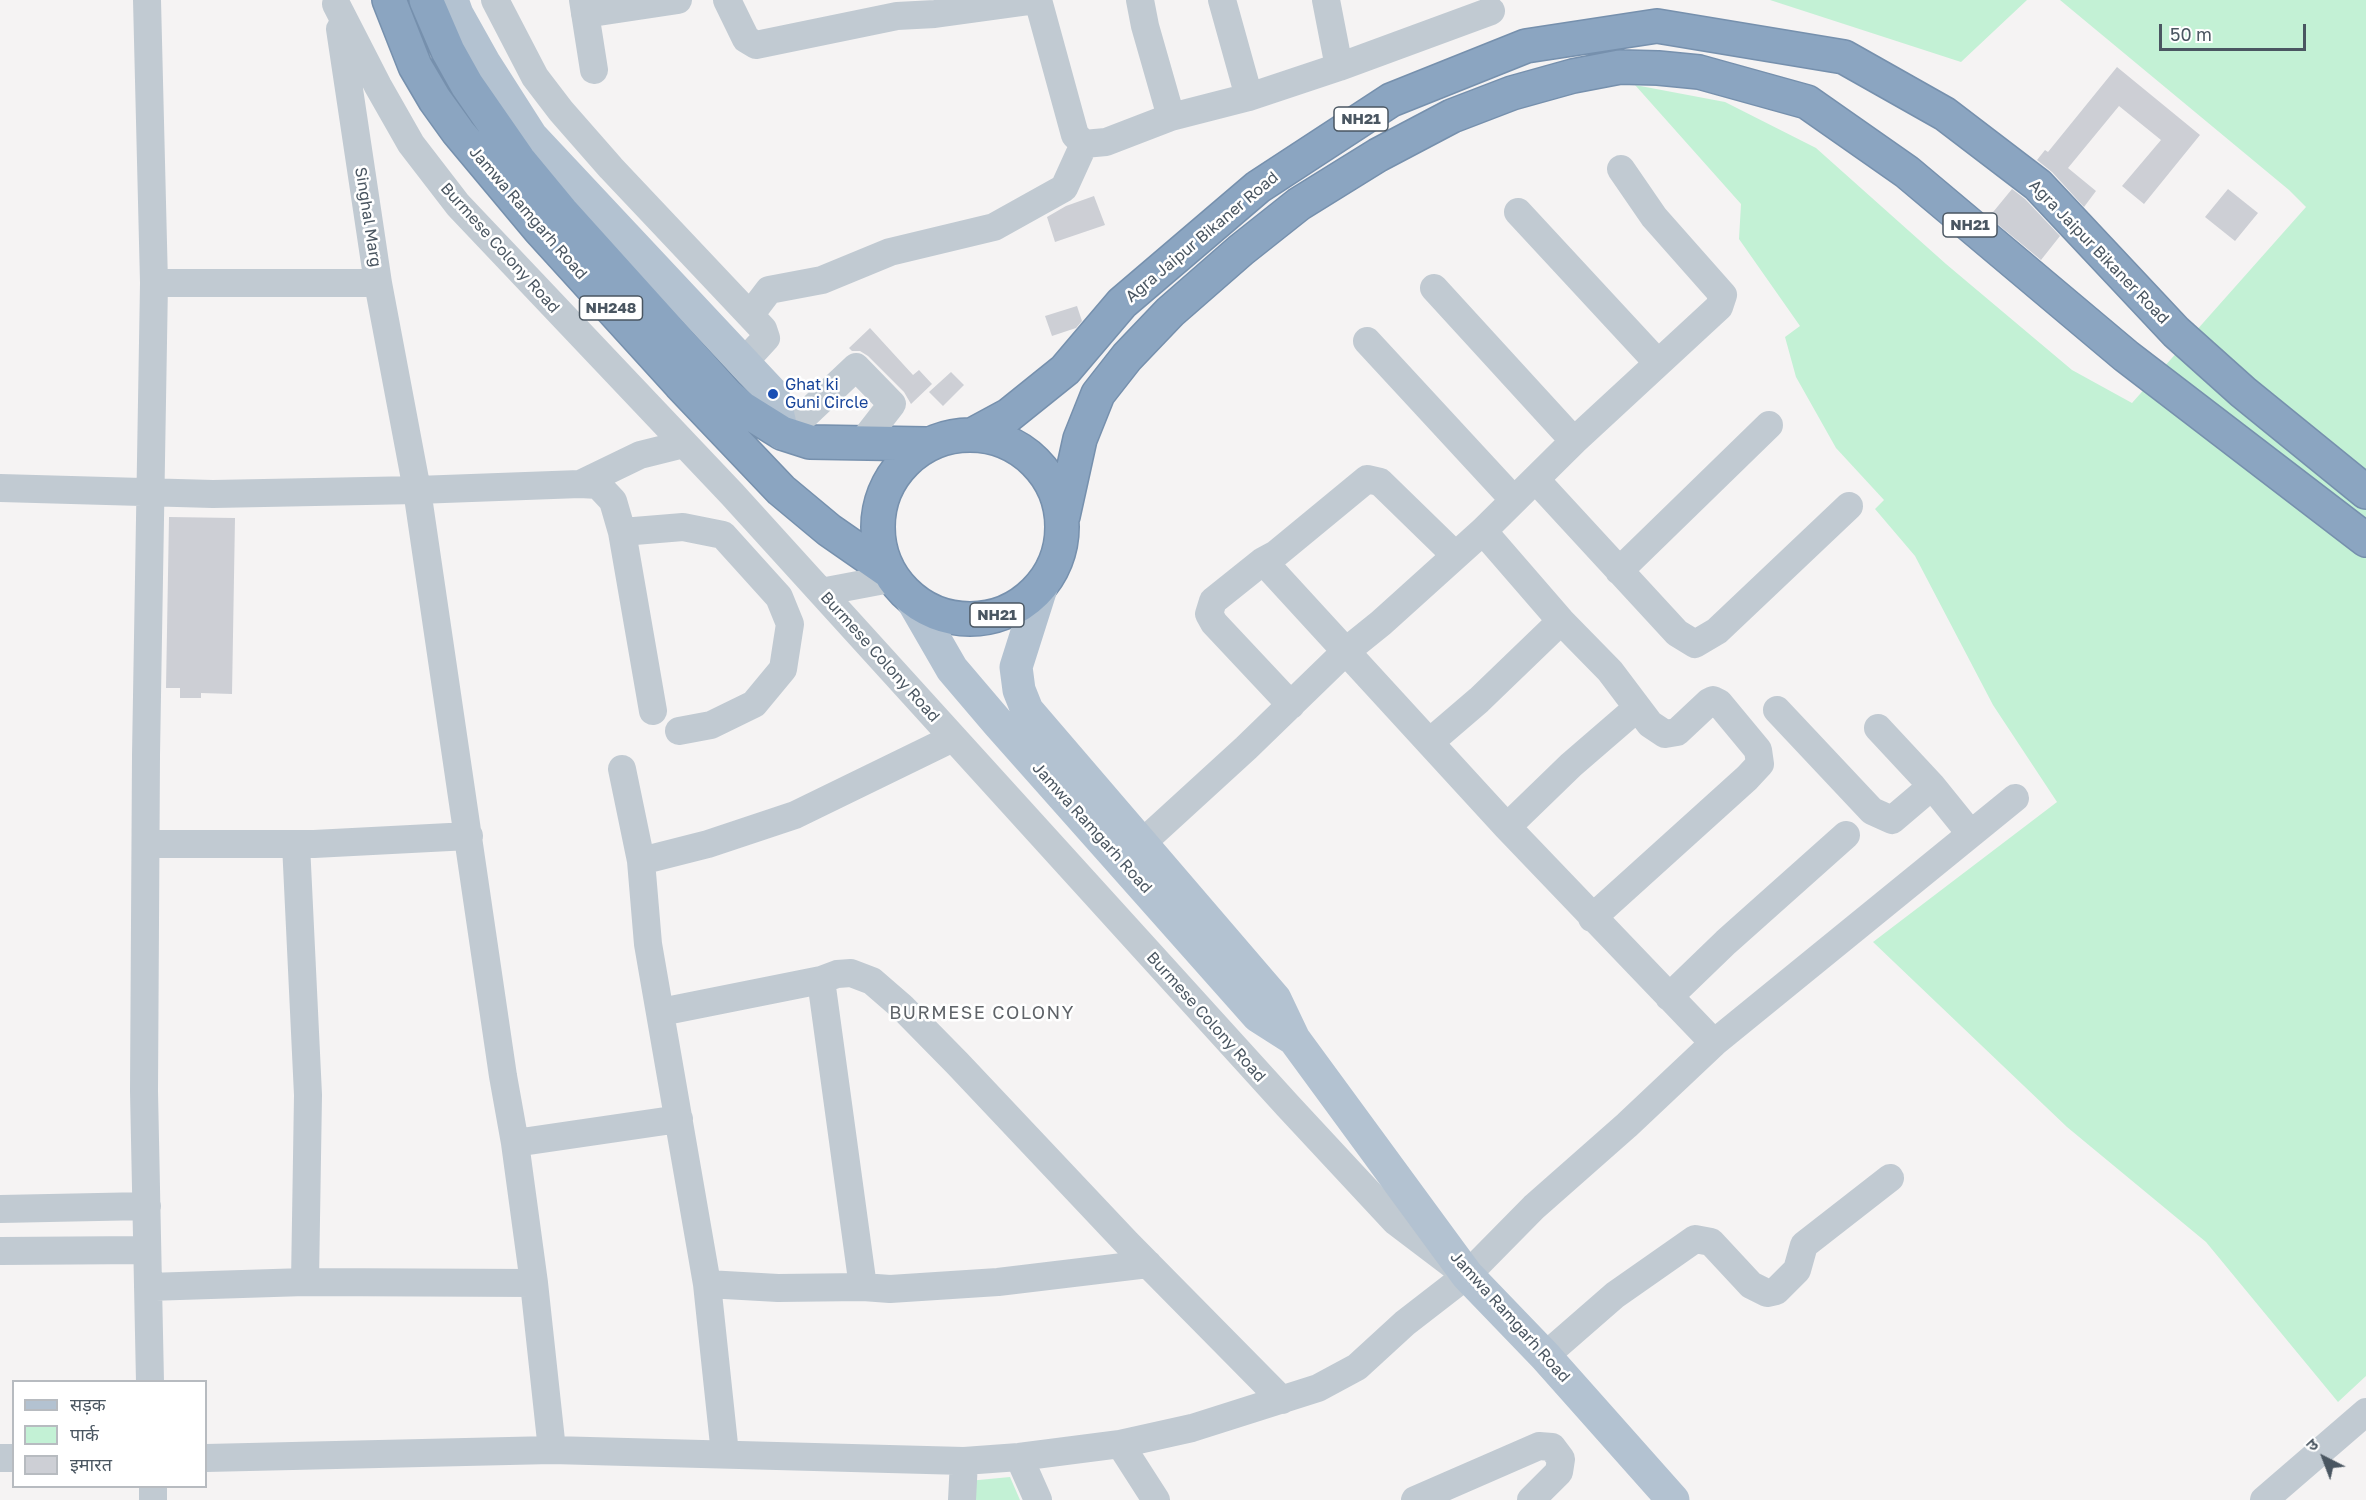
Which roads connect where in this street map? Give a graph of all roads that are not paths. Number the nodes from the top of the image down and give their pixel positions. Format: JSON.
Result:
{"nodes":[{"id":1,"x":147,"y":0,"type":"edge"},
{"id":2,"x":389,"y":0,"type":"edge"},
{"id":3,"x":426,"y":0,"type":"edge"},
{"id":4,"x":452,"y":0,"type":"edge"},
{"id":5,"x":495,"y":0,"type":"edge"},
{"id":6,"x":678,"y":0,"type":"edge"},
{"id":7,"x":727,"y":0,"type":"edge"},
{"id":8,"x":1038,"y":0,"type":"edge"},
{"id":9,"x":1140,"y":0,"type":"edge"},
{"id":10,"x":1222,"y":0,"type":"edge"},
{"id":11,"x":1326,"y":0,"type":"edge"},
{"id":12,"x":336,"y":2,"type":"edge"},
{"id":13,"x":584,"y":7,"type":"edge"},
{"id":14,"x":1491,"y":11,"type":"dead end"},
{"id":15,"x":1339,"y":67,"type":"junction"},
{"id":16,"x":594,"y":70,"type":"dead end"},
{"id":17,"x":1249,"y":97,"type":"junction"},
{"id":18,"x":1172,"y":117,"type":"junction"},
{"id":19,"x":1084,"y":144,"type":"junction"},
{"id":20,"x":1621,"y":169,"type":"dead end"},
{"id":21,"x":1518,"y":212,"type":"dead end"},
{"id":22,"x":154,"y":283,"type":"junction"},
{"id":23,"x":378,"y":283,"type":"junction"},
{"id":24,"x":1434,"y":288,"type":"dead end"},
{"id":25,"x":750,"y":315,"type":"junction"},
{"id":26,"x":1367,"y":341,"type":"dead end"},
{"id":27,"x":744,"y":362,"type":"junction"},
{"id":28,"x":1658,"y":363,"type":"junction"},
{"id":29,"x":1769,"y":425,"type":"dead end"},
{"id":30,"x":782,"y":433,"type":"junction"},
{"id":31,"x":972,"y":435,"type":"junction"},
{"id":32,"x":1574,"y":441,"type":"junction"},
{"id":33,"x":684,"y":444,"type":"junction"},
{"id":34,"x":861,"y":444,"type":"junction"},
{"id":35,"x":926,"y":444,"type":"junction"},
{"id":36,"x":1536,"y":480,"type":"junction"},
{"id":37,"x":580,"y":483,"type":"junction"},
{"id":38,"x":0,"y":488,"type":"edge"},
{"id":39,"x":417,"y":490,"type":"junction"},
{"id":40,"x":151,"y":492,"type":"junction"},
{"id":41,"x":2366,"y":492,"type":"edge"},
{"id":42,"x":1515,"y":500,"type":"junction"},
{"id":43,"x":1849,"y":506,"type":"dead end"},
{"id":44,"x":1063,"y":516,"type":"junction"},
{"id":45,"x":1483,"y":531,"type":"junction"},
{"id":46,"x":622,"y":532,"type":"junction"},
{"id":47,"x":2366,"y":540,"type":"edge"},
{"id":48,"x":1455,"y":555,"type":"junction"},
{"id":49,"x":1263,"y":561,"type":"junction"},
{"id":50,"x":1619,"y":571,"type":"junction"},
{"id":51,"x":898,"y":582,"type":"junction"},
{"id":52,"x":1042,"y":585,"type":"junction"},
{"id":53,"x":821,"y":592,"type":"junction"},
{"id":54,"x":1561,"y":621,"type":"junction"},
{"id":55,"x":1346,"y":652,"type":"junction"},
{"id":56,"x":1291,"y":705,"type":"junction"},
{"id":57,"x":1637,"y":708,"type":"junction"},
{"id":58,"x":1777,"y":710,"type":"dead end"},
{"id":59,"x":652,"y":711,"type":"dead end"},
{"id":60,"x":1878,"y":728,"type":"dead end"},
{"id":61,"x":679,"y":731,"type":"dead end"},
{"id":62,"x":953,"y":738,"type":"junction"},
{"id":63,"x":1430,"y":742,"type":"junction"},
{"id":64,"x":622,"y":769,"type":"dead end"},
{"id":65,"x":1932,"y":786,"type":"junction"},
{"id":66,"x":2015,"y":798,"type":"dead end"},
{"id":67,"x":1507,"y":827,"type":"junction"},
{"id":68,"x":1970,"y":833,"type":"junction"},
{"id":69,"x":1846,"y":835,"type":"dead end"},
{"id":70,"x":469,"y":836,"type":"junction"},
{"id":71,"x":146,"y":844,"type":"junction"},
{"id":72,"x":296,"y":844,"type":"junction"},
{"id":73,"x":1141,"y":844,"type":"junction"},
{"id":74,"x":641,"y":861,"type":"junction"},
{"id":75,"x":1592,"y":918,"type":"junction"},
{"id":76,"x":820,"y":981,"type":"junction"},
{"id":77,"x":1670,"y":997,"type":"junction"},
{"id":78,"x":661,"y":1012,"type":"junction"},
{"id":79,"x":1294,"y":1039,"type":"junction"},
{"id":80,"x":1714,"y":1043,"type":"junction"},
{"id":81,"x":679,"y":1119,"type":"junction"},
{"id":82,"x":515,"y":1143,"type":"junction"},
{"id":83,"x":1890,"y":1178,"type":"dead end"},
{"id":84,"x":147,"y":1206,"type":"junction"},
{"id":85,"x":0,"y":1209,"type":"edge"},
{"id":86,"x":147,"y":1250,"type":"junction"},
{"id":87,"x":0,"y":1251,"type":"edge"},
{"id":88,"x":1148,"y":1264,"type":"junction"},
{"id":89,"x":1467,"y":1275,"type":"junction"},
{"id":90,"x":305,"y":1282,"type":"junction"},
{"id":91,"x":534,"y":1283,"type":"junction"},
{"id":92,"x":707,"y":1284,"type":"junction"},
{"id":93,"x":148,"y":1287,"type":"junction"},
{"id":94,"x":863,"y":1287,"type":"junction"},
{"id":95,"x":1545,"y":1356,"type":"junction"},
{"id":96,"x":150,"y":1380,"type":"edge"},
{"id":97,"x":1282,"y":1400,"type":"junction"},
{"id":98,"x":2366,"y":1412,"type":"edge"},
{"id":99,"x":1120,"y":1444,"type":"junction"},
{"id":100,"x":552,"y":1450,"type":"junction"},
{"id":101,"x":725,"y":1454,"type":"junction"},
{"id":102,"x":1019,"y":1457,"type":"junction"},
{"id":103,"x":207,"y":1458,"type":"edge"},
{"id":104,"x":964,"y":1461,"type":"junction"},
{"id":105,"x":962,"y":1500,"type":"edge"},
{"id":106,"x":1038,"y":1500,"type":"edge"},
{"id":107,"x":1156,"y":1500,"type":"edge"},
{"id":108,"x":1415,"y":1500,"type":"edge"},
{"id":109,"x":1531,"y":1500,"type":"edge"},
{"id":110,"x":1673,"y":1500,"type":"edge"},
{"id":111,"x":2264,"y":1500,"type":"edge"}],
"edges":[{"from":1,"to":22,"type":"street"},
{"from":2,"to":51,"type":"highway","name":"Jamwa Ramgarh Road","number":"NH248"},
{"from":3,"to":30,"type":"highway","number":"NH248"},
{"from":4,"to":27,"type":"main road"},
{"from":5,"to":25,"type":"street"},
{"from":6,"to":13,"type":"street"},
{"from":7,"to":8,"type":"street"},
{"from":8,"to":19,"type":"street"},
{"from":9,"to":18,"type":"street"},
{"from":10,"to":17,"type":"street"},
{"from":11,"to":15,"type":"street"},
{"from":12,"to":23,"type":"street","name":"Singhal Marg"},
{"from":12,"to":33,"type":"street","name":"Burmese Colony Road"},
{"from":13,"to":16,"type":"street"},
{"from":14,"to":15,"type":"street"},
{"from":15,"to":17,"type":"street"},
{"from":17,"to":18,"type":"street"},
{"from":18,"to":19,"type":"street"},
{"from":19,"to":25,"type":"street"},
{"from":20,"to":28,"type":"street"},
{"from":21,"to":28,"type":"street"},
{"from":22,"to":23,"type":"street","name":"Singhal Marg"},
{"from":22,"to":40,"type":"street"},
{"from":23,"to":39,"type":"street"},
{"from":24,"to":32,"type":"street"},
{"from":25,"to":27,"type":"street"},
{"from":26,"to":42,"type":"street"},
{"from":27,"to":30,"type":"main road"},
{"from":28,"to":32,"type":"street"},
{"from":29,"to":50,"type":"street"},
{"from":30,"to":34,"type":"highway","number":"NH248"},
{"from":30,"to":34,"type":"street"},
{"from":31,"to":35,"type":"highway","number":"NH21"},
{"from":31,"to":41,"type":"highway","name":"Agra Jaipur Bikaner Road","number":"NH21"},
{"from":31,"to":44,"type":"highway","number":"NH21"},
{"from":32,"to":36,"type":"street"},
{"from":33,"to":37,"type":"street"},
{"from":33,"to":53,"type":"street","name":"Burmese Colony Road"},
{"from":34,"to":35,"type":"highway","number":"NH248"},
{"from":35,"to":51,"type":"highway","number":"NH21"},
{"from":36,"to":42,"type":"street"},
{"from":36,"to":50,"type":"street"},
{"from":37,"to":39,"type":"street"},
{"from":37,"to":46,"type":"street"},
{"from":38,"to":40,"type":"street"},
{"from":39,"to":40,"type":"street"},
{"from":39,"to":70,"type":"street"},
{"from":40,"to":71,"type":"street"},
{"from":42,"to":45,"type":"street"},
{"from":43,"to":50,"type":"street"},
{"from":44,"to":47,"type":"highway","number":"NH21"},
{"from":44,"to":52,"type":"highway","number":"NH21"},
{"from":45,"to":48,"type":"street"},
{"from":45,"to":54,"type":"street"},
{"from":46,"to":59,"type":"street"},
{"from":46,"to":61,"type":"street"},
{"from":48,"to":49,"type":"street"},
{"from":48,"to":55,"type":"street"},
{"from":49,"to":55,"type":"street"},
{"from":49,"to":56,"type":"street"},
{"from":51,"to":52,"type":"highway","number":"NH21"},
{"from":51,"to":53,"type":"street"},
{"from":51,"to":79,"type":"main road","name":"Jamwa Ramgarh Road"},
{"from":52,"to":73,"type":"main road","name":"Jamwa Ramgarh Road"},
{"from":53,"to":62,"type":"street","name":"Burmese Colony Road"},
{"from":54,"to":57,"type":"street"},
{"from":54,"to":63,"type":"street"},
{"from":55,"to":56,"type":"street"},
{"from":55,"to":63,"type":"street"},
{"from":56,"to":73,"type":"street"},
{"from":57,"to":67,"type":"street"},
{"from":57,"to":75,"type":"street"},
{"from":58,"to":65,"type":"street"},
{"from":60,"to":65,"type":"street"},
{"from":62,"to":74,"type":"street"},
{"from":62,"to":89,"type":"street","name":"Burmese Colony Road"},
{"from":63,"to":67,"type":"street"},
{"from":64,"to":74,"type":"street"},
{"from":65,"to":68,"type":"street"},
{"from":66,"to":68,"type":"street"},
{"from":67,"to":75,"type":"street"},
{"from":68,"to":80,"type":"street"},
{"from":69,"to":77,"type":"street"},
{"from":70,"to":72,"type":"street"},
{"from":70,"to":82,"type":"street"},
{"from":71,"to":72,"type":"street"},
{"from":71,"to":84,"type":"street"},
{"from":72,"to":90,"type":"street"},
{"from":73,"to":79,"type":"main road","name":"Jamwa Ramgarh Road"},
{"from":74,"to":78,"type":"street"},
{"from":75,"to":77,"type":"street"},
{"from":76,"to":78,"type":"street"},
{"from":76,"to":88,"type":"street"},
{"from":76,"to":94,"type":"street"},
{"from":77,"to":80,"type":"street"},
{"from":78,"to":81,"type":"street"},
{"from":79,"to":89,"type":"main road","name":"Jamwa Ramgarh Road"},
{"from":80,"to":89,"type":"street"},
{"from":81,"to":82,"type":"street"},
{"from":81,"to":92,"type":"street"},
{"from":82,"to":91,"type":"street"},
{"from":83,"to":95,"type":"street"},
{"from":84,"to":85,"type":"street"},
{"from":84,"to":86,"type":"street"},
{"from":86,"to":87,"type":"street"},
{"from":86,"to":93,"type":"street"},
{"from":88,"to":94,"type":"street"},
{"from":88,"to":97,"type":"street"},
{"from":89,"to":95,"type":"main road","name":"Jamwa Ramgarh Road"},
{"from":89,"to":97,"type":"street"},
{"from":90,"to":91,"type":"street"},
{"from":90,"to":93,"type":"street"},
{"from":91,"to":100,"type":"street"},
{"from":92,"to":94,"type":"street"},
{"from":92,"to":101,"type":"street"},
{"from":93,"to":96,"type":"street"},
{"from":95,"to":110,"type":"main road","name":"Jamwa Ramgarh Road"},
{"from":97,"to":99,"type":"street"},
{"from":98,"to":111,"type":"street"},
{"from":99,"to":102,"type":"street"},
{"from":99,"to":107,"type":"street"},
{"from":100,"to":101,"type":"street"},
{"from":100,"to":103,"type":"street"},
{"from":101,"to":104,"type":"street"},
{"from":102,"to":104,"type":"street"},
{"from":102,"to":106,"type":"street"},
{"from":104,"to":105,"type":"street"},
{"from":108,"to":109,"type":"street"}]}
